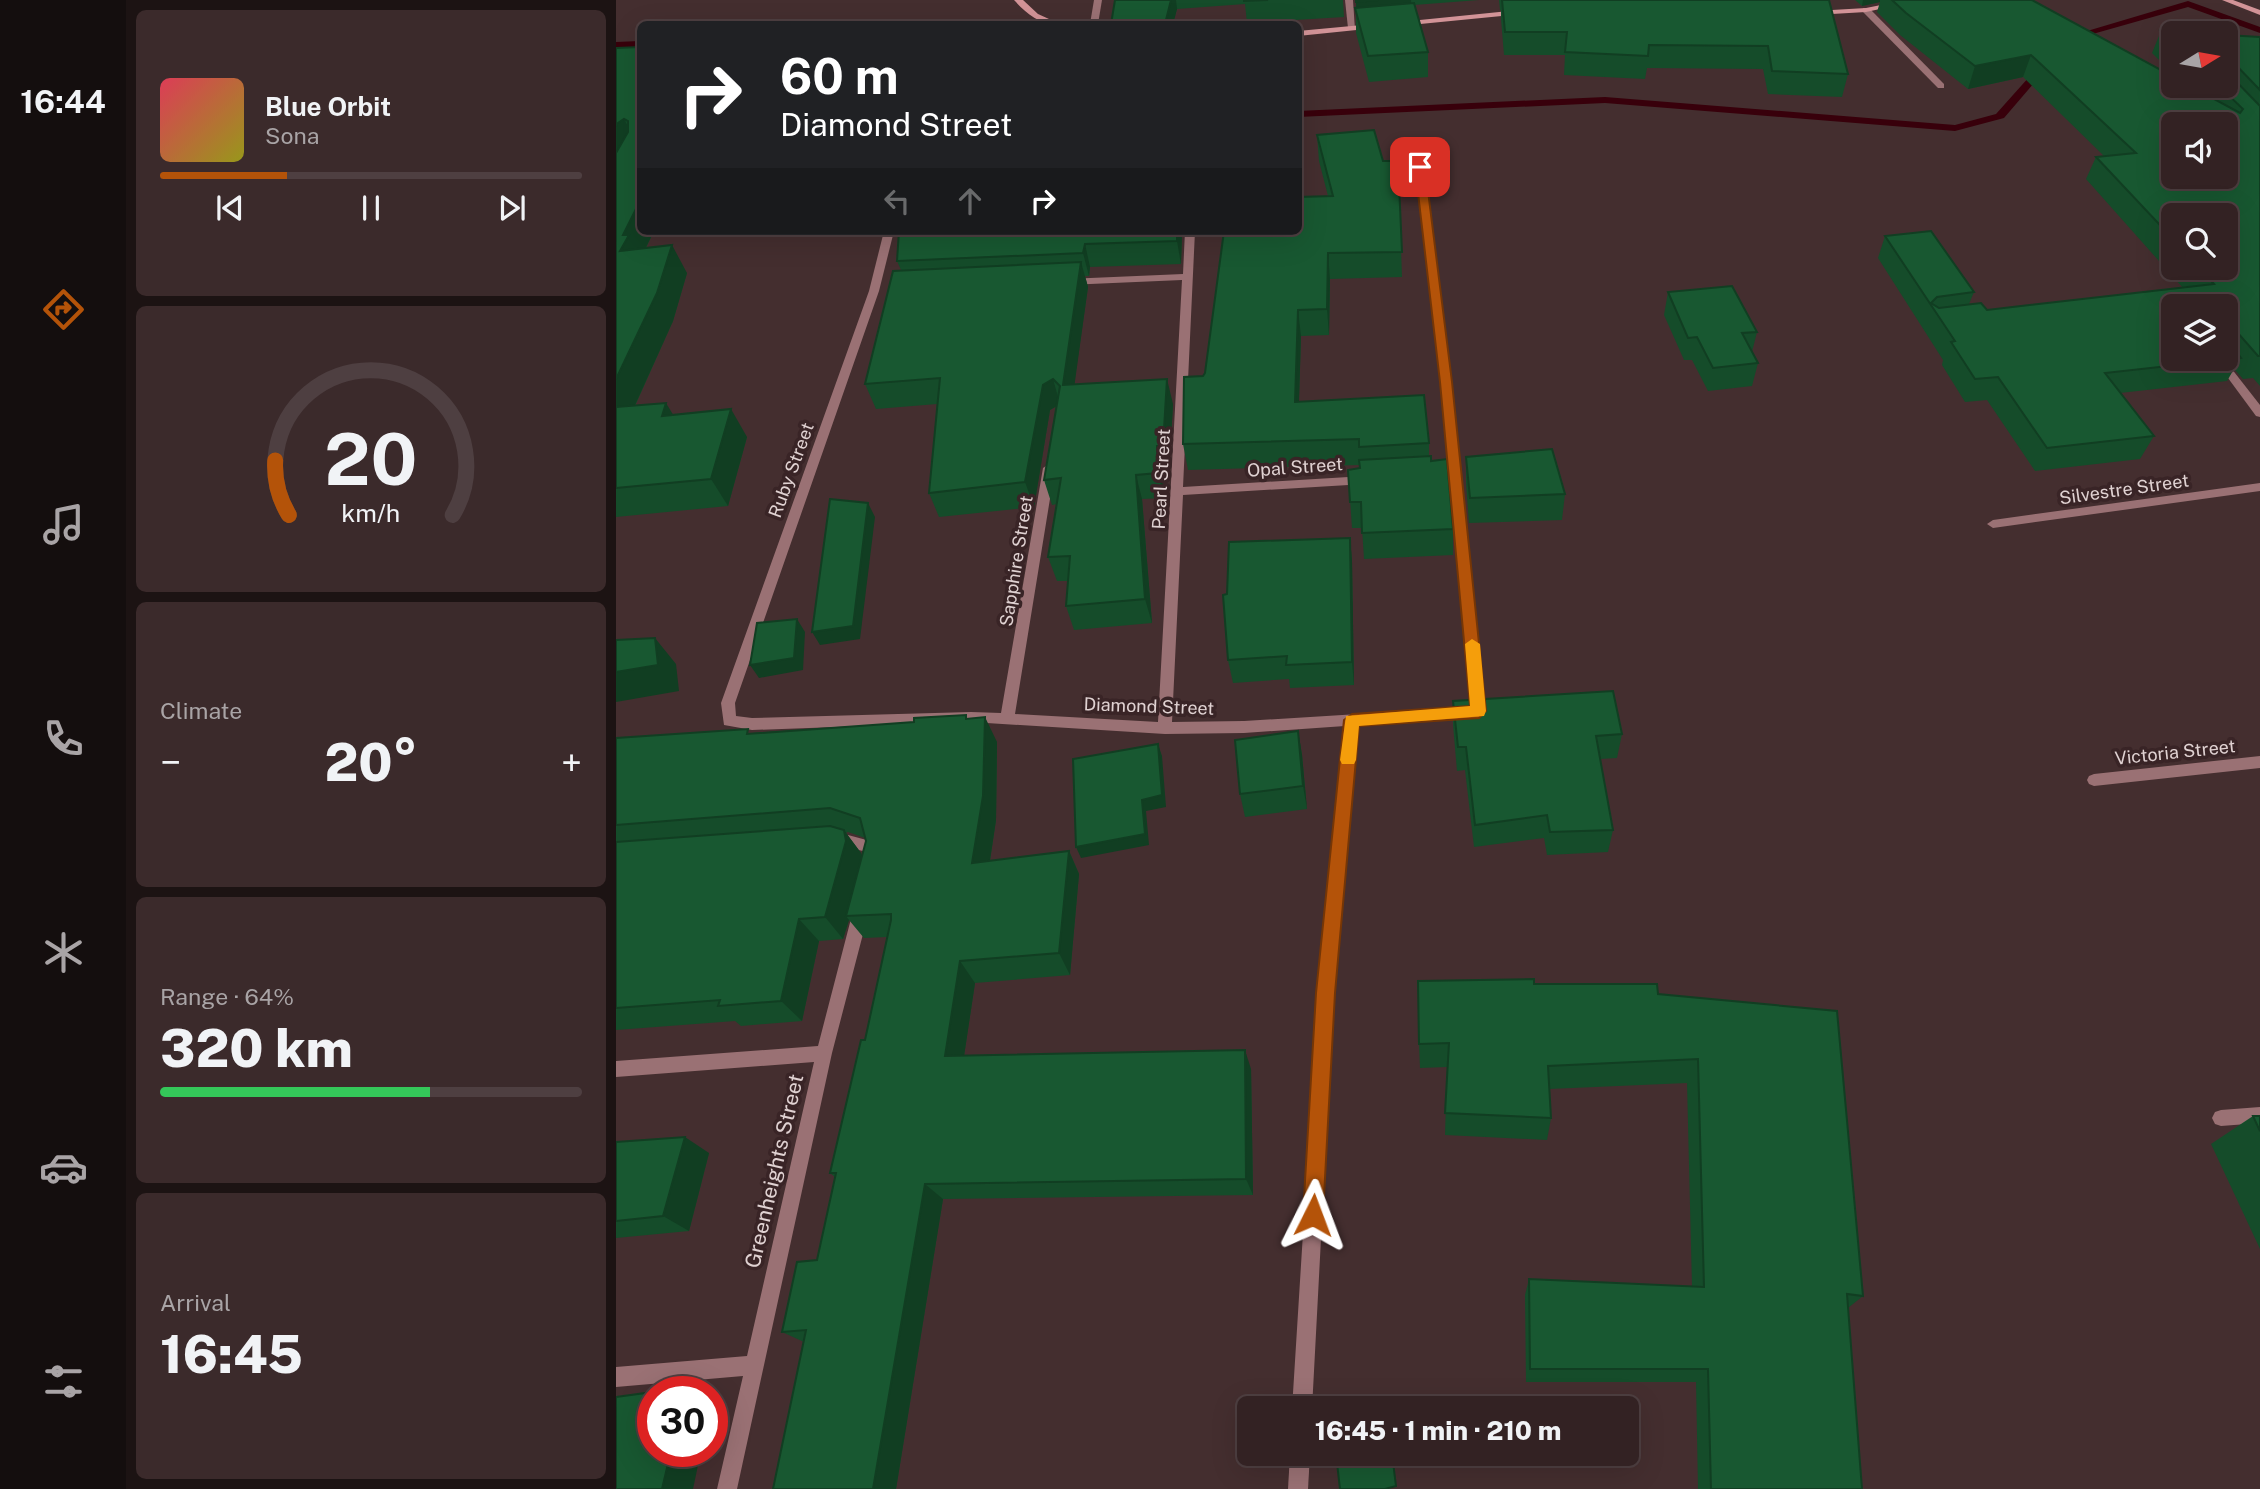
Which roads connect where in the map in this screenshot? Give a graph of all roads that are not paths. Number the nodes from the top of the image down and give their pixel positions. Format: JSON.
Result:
{"nodes":[{"id":1,"x":1018,"y":0,"type":"edge"},
{"id":2,"x":1098,"y":0,"type":"edge"},
{"id":3,"x":1349,"y":0,"type":"edge"},
{"id":4,"x":1817,"y":0,"type":"edge"},
{"id":5,"x":1918,"y":0,"type":"edge"},
{"id":6,"x":2226,"y":0,"type":"edge"},
{"id":7,"x":1866,"y":10,"type":"junction"},
{"id":8,"x":1531,"y":11,"type":"edge"},
{"id":9,"x":1798,"y":13,"type":"edge"},
{"id":10,"x":1825,"y":13,"type":"junction"},
{"id":11,"x":2260,"y":13,"type":"edge"},
{"id":12,"x":1048,"y":21,"type":"edge"},
{"id":13,"x":1094,"y":21,"type":"edge"},
{"id":14,"x":1394,"y":24,"type":"edge"},
{"id":15,"x":1380,"y":26,"type":"edge"},
{"id":16,"x":1352,"y":28,"type":"junction"},
{"id":17,"x":1302,"y":34,"type":"edge"},
{"id":18,"x":1941,"y":86,"type":"dead end"},
{"id":19,"x":1416,"y":140,"type":"dead end"},
{"id":20,"x":888,"y":235,"type":"edge"},
{"id":21,"x":1191,"y":235,"type":"edge"},
{"id":22,"x":1189,"y":277,"type":"junction"},
{"id":23,"x":1052,"y":283,"type":"edge"},
{"id":24,"x":887,"y":290,"type":"edge"},
{"id":25,"x":874,"y":291,"type":"junction"},
{"id":26,"x":2228,"y":371,"type":"edge"},
{"id":27,"x":2260,"y":413,"type":"edge"},
{"id":28,"x":1052,"y":450,"type":"edge"},
{"id":29,"x":1456,"y":474,"type":"junction"},
{"id":30,"x":1442,"y":475,"type":"edge"},
{"id":31,"x":1372,"y":479,"type":"edge"},
{"id":32,"x":2260,"y":487,"type":"edge"},
{"id":33,"x":1178,"y":491,"type":"junction"},
{"id":34,"x":1993,"y":524,"type":"dead end"},
{"id":35,"x":1007,"y":719,"type":"junction"},
{"id":36,"x":1352,"y":720,"type":"junction"},
{"id":37,"x":729,"y":721,"type":"joint"},
{"id":38,"x":1165,"y":728,"type":"junction"},
{"id":39,"x":2260,"y":762,"type":"edge"},
{"id":40,"x":2094,"y":780,"type":"dead end"},
{"id":41,"x":821,"y":843,"type":"edge"},
{"id":42,"x":824,"y":1053,"type":"junction"},
{"id":43,"x":616,"y":1069,"type":"edge"},
{"id":44,"x":2260,"y":1115,"type":"edge"},
{"id":45,"x":2221,"y":1118,"type":"dead end"},
{"id":46,"x":754,"y":1365,"type":"junction"},
{"id":47,"x":616,"y":1377,"type":"edge"},
{"id":48,"x":1304,"y":1396,"type":"edge"},
{"id":49,"x":1299,"y":1466,"type":"edge"},
{"id":50,"x":727,"y":1489,"type":"edge"},
{"id":51,"x":1298,"y":1489,"type":"edge"}],
"edges":[{"from":1,"to":12,"type":"street"},
{"from":2,"to":13,"type":"street"},
{"from":3,"to":16,"type":"street"},
{"from":4,"to":10,"type":"street"},
{"from":5,"to":7,"type":"street"},
{"from":6,"to":11,"type":"street"},
{"from":7,"to":10,"type":"street"},
{"from":7,"to":18,"type":"street"},
{"from":8,"to":14,"type":"street"},
{"from":9,"to":10,"type":"street"},
{"from":15,"to":16,"type":"street"},
{"from":16,"to":17,"type":"street"},
{"from":19,"to":29,"type":"street"},
{"from":20,"to":25,"type":"street","name":"Ruby Street"},
{"from":21,"to":22,"type":"street","name":"Pearl Street"},
{"from":22,"to":23,"type":"street"},
{"from":22,"to":33,"type":"street","name":"Pearl Street"},
{"from":24,"to":25,"type":"street"},
{"from":25,"to":37,"type":"street","name":"Ruby Street"},
{"from":26,"to":27,"type":"street"},
{"from":28,"to":35,"type":"street","name":"Sapphire Street"},
{"from":29,"to":30,"type":"street"},
{"from":29,"to":36,"type":"street","name":"Diamond Street"},
{"from":31,"to":33,"type":"street","name":"Opal Street"},
{"from":32,"to":34,"type":"street","name":"Silvestre Street"},
{"from":33,"to":38,"type":"street","name":"Pearl Street"},
{"from":35,"to":37,"type":"street","name":"Diamond Street"},
{"from":35,"to":38,"type":"street","name":"Diamond Street"},
{"from":36,"to":38,"type":"street","name":"Diamond Street"},
{"from":36,"to":48,"type":"street"},
{"from":39,"to":40,"type":"street","name":"Victoria Street"},
{"from":41,"to":42,"type":"street","name":"Greenheights Street"},
{"from":42,"to":43,"type":"street"},
{"from":42,"to":46,"type":"street","name":"Greenheights Street"},
{"from":44,"to":45,"type":"street"},
{"from":46,"to":47,"type":"street"},
{"from":46,"to":50,"type":"street","name":"Greenheights Street"},
{"from":49,"to":51,"type":"street"}]}
